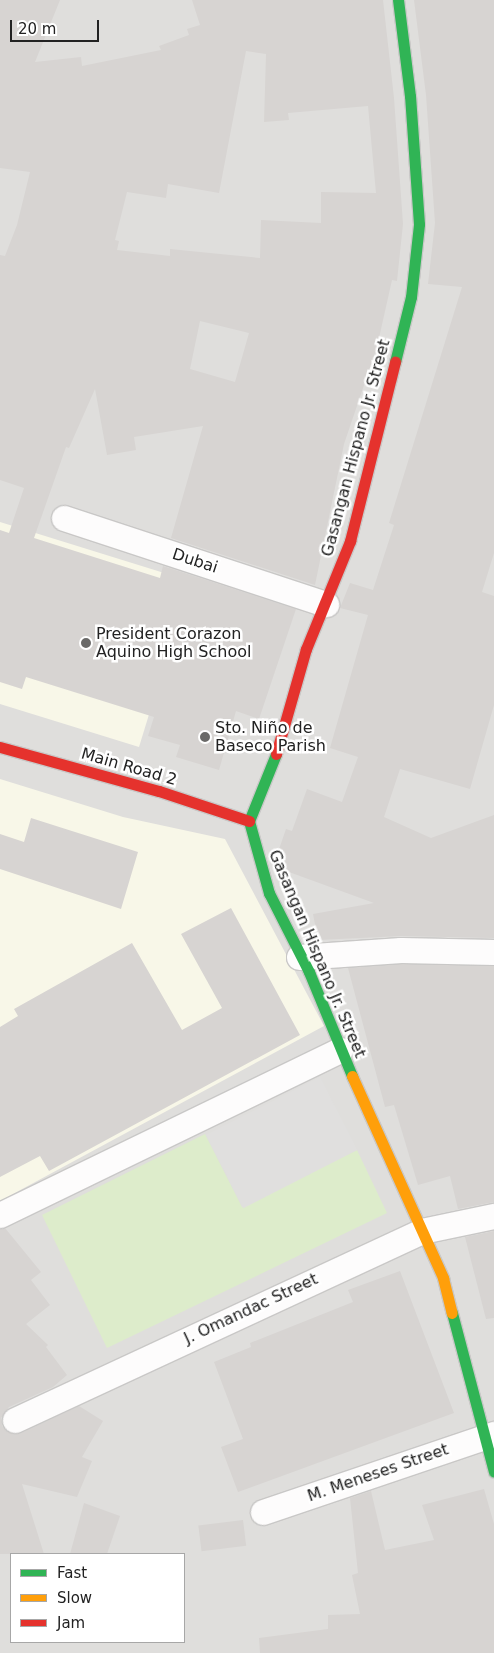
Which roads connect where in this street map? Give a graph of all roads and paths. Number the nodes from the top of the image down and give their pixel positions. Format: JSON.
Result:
{"nodes":[{"id":1,"x":398,"y":0,"type":"edge"},
{"id":2,"x":64,"y":518,"type":"dead end"},
{"id":3,"x":326,"y":604,"type":"junction"},
{"id":4,"x":0,"y":747,"type":"edge"},
{"id":5,"x":249,"y":821,"type":"junction"},
{"id":6,"x":494,"y":952,"type":"edge"},
{"id":7,"x":299,"y":957,"type":"junction"},
{"id":8,"x":340,"y":1050,"type":"junction"},
{"id":9,"x":0,"y":1215,"type":"edge"},
{"id":10,"x":494,"y":1216,"type":"edge"},
{"id":11,"x":422,"y":1231,"type":"junction"},
{"id":12,"x":15,"y":1420,"type":"dead end"},
{"id":13,"x":490,"y":1435,"type":"edge"},
{"id":14,"x":494,"y":1472,"type":"edge"},
{"id":15,"x":263,"y":1512,"type":"dead end"}],
"edges":[{"from":1,"to":3,"type":"street","name":"Gasangan Hispano Jr. Street"},
{"from":2,"to":3,"type":"street","name":"Dubai"},
{"from":3,"to":5,"type":"street","name":"Gasangan Hispano Jr. Street"},
{"from":4,"to":5,"type":"street","name":"Main Road 2"},
{"from":5,"to":7,"type":"street","name":"Gasangan Hispano Jr. Street"},
{"from":6,"to":7,"type":"street"},
{"from":7,"to":8,"type":"street","name":"Gasangan Hispano Jr. Street"},
{"from":8,"to":9,"type":"street"},
{"from":8,"to":11,"type":"street","name":"Gasangan Hispano Jr. Street"},
{"from":10,"to":11,"type":"street","name":"J. Omandac Street"},
{"from":11,"to":12,"type":"street","name":"J. Omandac Street"},
{"from":11,"to":13,"type":"street","name":"Gasangan Hispano Jr. Street"},
{"from":13,"to":14,"type":"street","name":"Gasangan Hispano Jr. Street"},
{"from":13,"to":15,"type":"street","name":"M. Meneses Street"}]}
